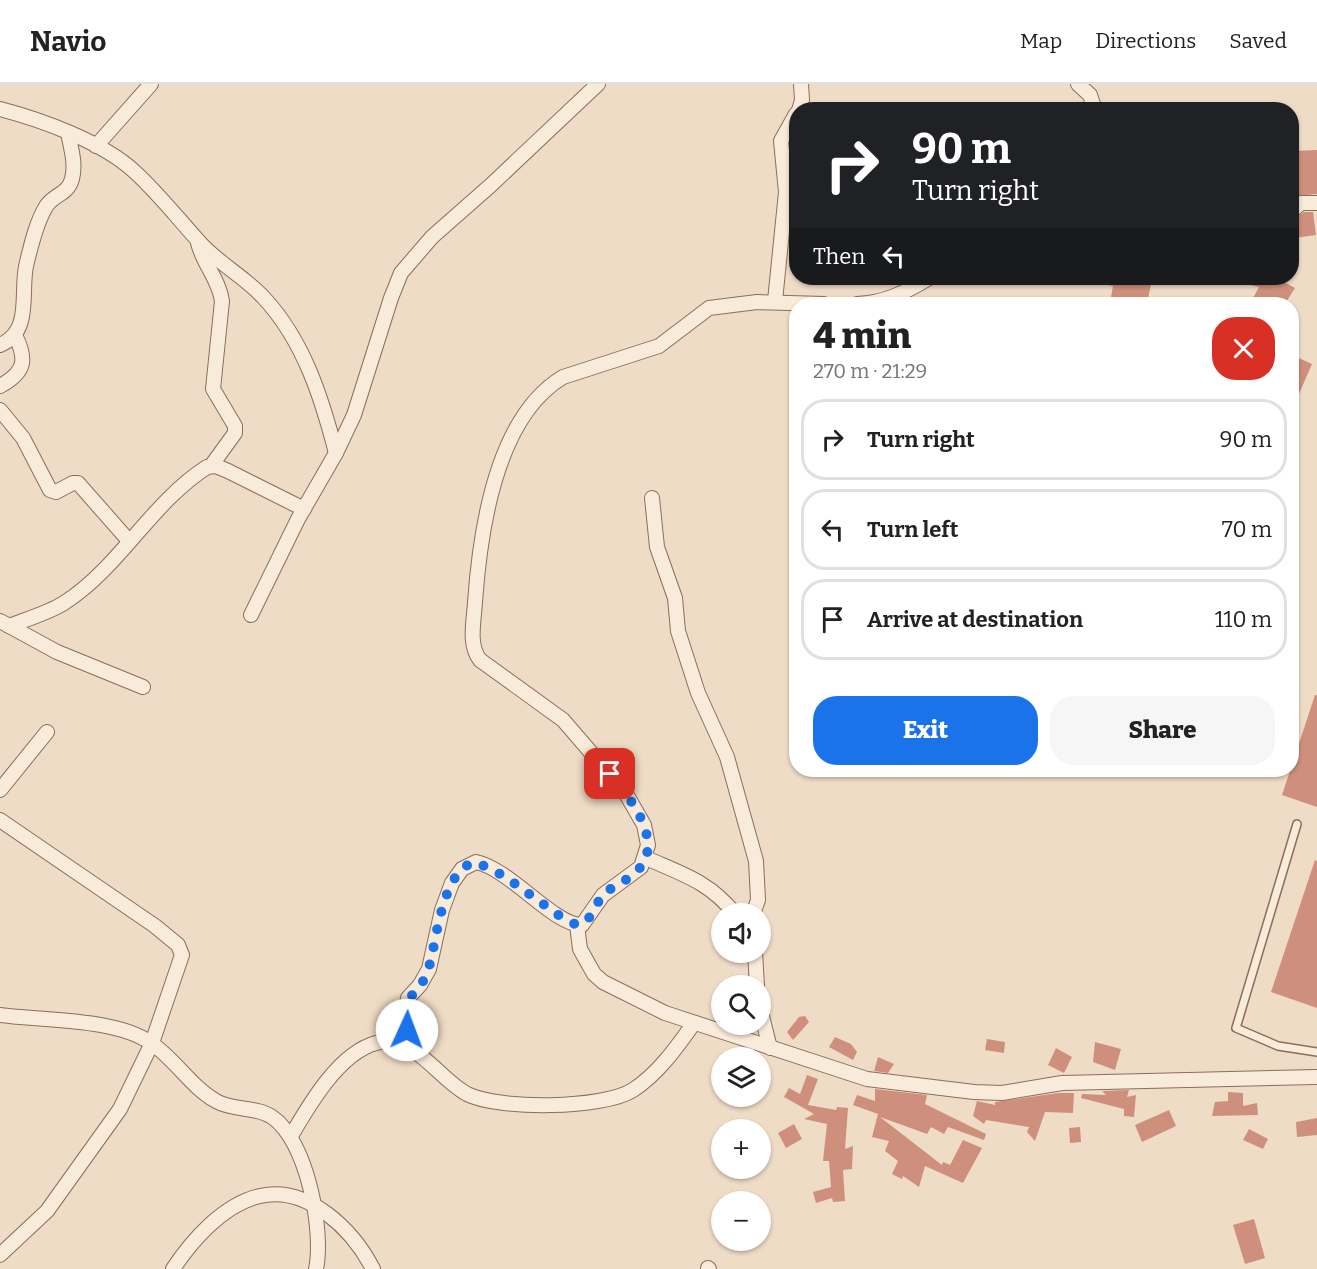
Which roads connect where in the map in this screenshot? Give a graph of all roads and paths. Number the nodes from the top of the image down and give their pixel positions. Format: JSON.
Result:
{"nodes":[{"id":1,"x":151,"y":84,"type":"edge"},
{"id":2,"x":598,"y":84,"type":"edge"},
{"id":3,"x":801,"y":84,"type":"edge"},
{"id":4,"x":1078,"y":84,"type":"edge"},
{"id":5,"x":801,"y":102,"type":"edge"},
{"id":6,"x":1092,"y":102,"type":"edge"},
{"id":7,"x":0,"y":109,"type":"edge"},
{"id":8,"x":789,"y":127,"type":"edge"},
{"id":9,"x":68,"y":133,"type":"junction"},
{"id":10,"x":96,"y":146,"type":"junction"},
{"id":11,"x":1317,"y":203,"type":"edge"},
{"id":12,"x":1299,"y":205,"type":"edge"},
{"id":13,"x":198,"y":241,"type":"junction"},
{"id":14,"x":918,"y":285,"type":"edge"},
{"id":15,"x":895,"y":297,"type":"edge"},
{"id":16,"x":775,"y":301,"type":"junction"},
{"id":17,"x":789,"y":302,"type":"edge"},
{"id":18,"x":15,"y":335,"type":"junction"},
{"id":19,"x":0,"y":345,"type":"edge"},
{"id":20,"x":0,"y":386,"type":"edge"},
{"id":21,"x":0,"y":410,"type":"edge"},
{"id":22,"x":336,"y":453,"type":"junction"},
{"id":23,"x":211,"y":466,"type":"junction"},
{"id":24,"x":652,"y":498,"type":"dead end"},
{"id":25,"x":304,"y":509,"type":"junction"},
{"id":26,"x":129,"y":541,"type":"junction"},
{"id":27,"x":251,"y":615,"type":"dead end"},
{"id":28,"x":5,"y":624,"type":"edge"},
{"id":29,"x":143,"y":687,"type":"dead end"},
{"id":30,"x":47,"y":732,"type":"dead end"},
{"id":31,"x":0,"y":791,"type":"edge"},
{"id":32,"x":0,"y":820,"type":"edge"},
{"id":33,"x":1297,"y":824,"type":"dead end"},
{"id":34,"x":646,"y":858,"type":"junction"},
{"id":35,"x":726,"y":903,"type":"edge"},
{"id":36,"x":757,"y":903,"type":"edge"},
{"id":37,"x":577,"y":925,"type":"junction"},
{"id":38,"x":0,"y":1015,"type":"edge"},
{"id":39,"x":694,"y":1023,"type":"junction"},
{"id":40,"x":152,"y":1043,"type":"junction"},
{"id":41,"x":409,"y":1046,"type":"junction"},
{"id":42,"x":767,"y":1047,"type":"edge"},
{"id":43,"x":771,"y":1048,"type":"edge"},
{"id":44,"x":1317,"y":1052,"type":"edge"},
{"id":45,"x":1317,"y":1077,"type":"edge"},
{"id":46,"x":291,"y":1136,"type":"junction"},
{"id":47,"x":313,"y":1207,"type":"junction"},
{"id":48,"x":0,"y":1255,"type":"edge"},
{"id":49,"x":173,"y":1269,"type":"edge"},
{"id":50,"x":316,"y":1269,"type":"edge"},
{"id":51,"x":373,"y":1269,"type":"edge"}],
"edges":[{"from":1,"to":10,"type":"street"},
{"from":2,"to":22,"type":"street"},
{"from":3,"to":5,"type":"street"},
{"from":4,"to":6,"type":"street"},
{"from":7,"to":9,"type":"street"},
{"from":8,"to":16,"type":"street"},
{"from":9,"to":10,"type":"street"},
{"from":9,"to":18,"type":"street"},
{"from":10,"to":13,"type":"street"},
{"from":11,"to":12,"type":"street"},
{"from":13,"to":22,"type":"street"},
{"from":13,"to":23,"type":"street"},
{"from":14,"to":15,"type":"street"},
{"from":16,"to":17,"type":"street"},
{"from":16,"to":34,"type":"street"},
{"from":18,"to":19,"type":"street"},
{"from":18,"to":20,"type":"street"},
{"from":21,"to":26,"type":"street"},
{"from":22,"to":25,"type":"street"},
{"from":23,"to":25,"type":"street"},
{"from":23,"to":26,"type":"street"},
{"from":24,"to":36,"type":"street"},
{"from":25,"to":27,"type":"street"},
{"from":26,"to":28,"type":"street"},
{"from":28,"to":29,"type":"street"},
{"from":30,"to":31,"type":"street"},
{"from":32,"to":40,"type":"street"},
{"from":33,"to":44,"type":"lane"},
{"from":34,"to":35,"type":"street"},
{"from":34,"to":37,"type":"street"},
{"from":37,"to":39,"type":"street"},
{"from":37,"to":41,"type":"street"},
{"from":38,"to":40,"type":"street"},
{"from":39,"to":41,"type":"street"},
{"from":39,"to":42,"type":"street"},
{"from":40,"to":46,"type":"street"},
{"from":40,"to":48,"type":"street"},
{"from":41,"to":46,"type":"street"},
{"from":43,"to":45,"type":"street"},
{"from":46,"to":47,"type":"street"},
{"from":47,"to":49,"type":"street"},
{"from":47,"to":50,"type":"street"},
{"from":47,"to":51,"type":"street"}]}
